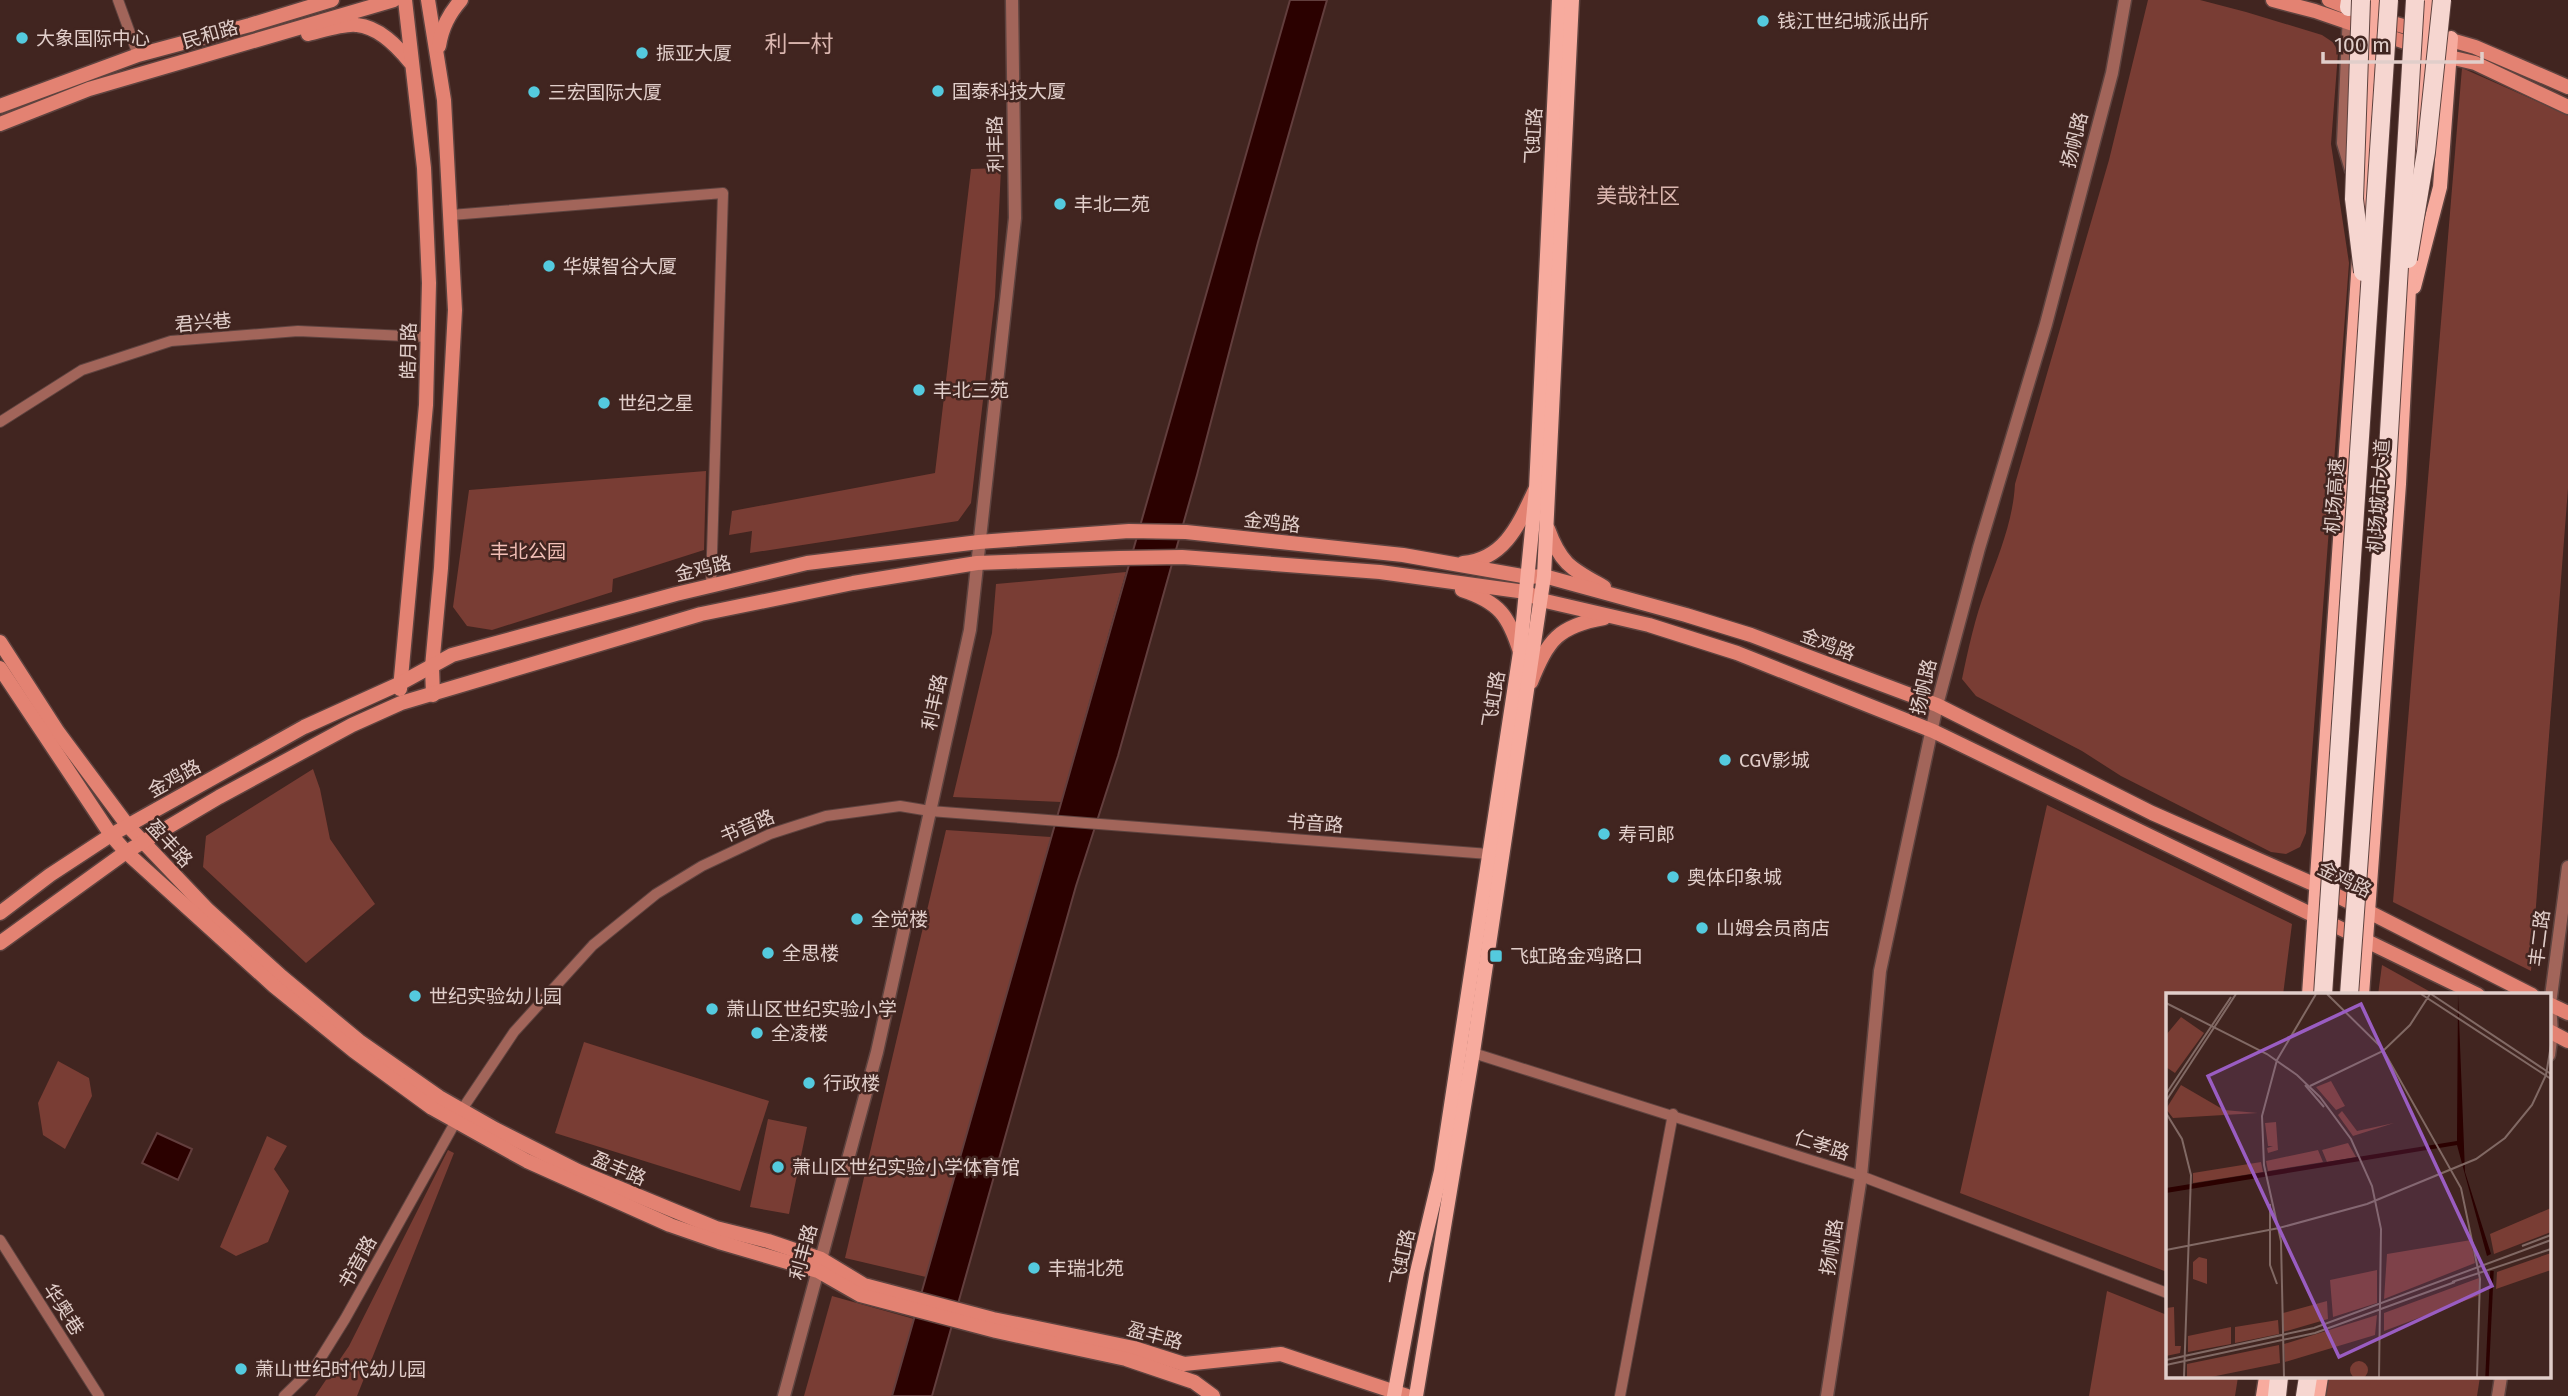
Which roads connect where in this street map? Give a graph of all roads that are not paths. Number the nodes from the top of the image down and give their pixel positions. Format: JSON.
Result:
{"nodes":[{"id":1,"x":118,"y":0,"type":"edge"},
{"id":2,"x":305,"y":0,"type":"edge"},
{"id":3,"x":332,"y":0,"type":"edge"},
{"id":4,"x":394,"y":0,"type":"edge"},
{"id":5,"x":405,"y":0,"type":"edge"},
{"id":6,"x":428,"y":0,"type":"edge"},
{"id":7,"x":461,"y":0,"type":"edge"},
{"id":8,"x":1012,"y":0,"type":"edge"},
{"id":9,"x":1559,"y":0,"type":"edge"},
{"id":10,"x":1572,"y":0,"type":"edge"},
{"id":11,"x":2124,"y":0,"type":"edge"},
{"id":12,"x":2273,"y":0,"type":"edge"},
{"id":13,"x":2329,"y":0,"type":"edge"},
{"id":14,"x":2377,"y":0,"type":"edge"},
{"id":15,"x":2389,"y":0,"type":"edge"},
{"id":16,"x":2415,"y":0,"type":"edge"},
{"id":17,"x":2430,"y":0,"type":"edge"},
{"id":18,"x":2442,"y":0,"type":"edge"},
{"id":19,"x":2351,"y":6,"type":"edge"},
{"id":20,"x":250,"y":25,"type":"junction"},
{"id":21,"x":2374,"y":25,"type":"junction"},
{"id":22,"x":2426,"y":31,"type":"junction"},
{"id":23,"x":2451,"y":38,"type":"junction"},
{"id":24,"x":2425,"y":49,"type":"junction"},
{"id":25,"x":225,"y":50,"type":"junction"},
{"id":26,"x":138,"y":55,"type":"junction"},
{"id":27,"x":2449,"y":57,"type":"junction"},
{"id":28,"x":438,"y":58,"type":"junction"},
{"id":29,"x":411,"y":62,"type":"junction"},
{"id":30,"x":2568,"y":87,"type":"edge"},
{"id":31,"x":0,"y":106,"type":"edge"},
{"id":32,"x":2568,"y":107,"type":"edge"},
{"id":33,"x":0,"y":124,"type":"edge"},
{"id":34,"x":2363,"y":209,"type":"junction"},
{"id":35,"x":451,"y":215,"type":"junction"},
{"id":36,"x":2368,"y":315,"type":"junction"},
{"id":37,"x":2401,"y":318,"type":"junction"},
{"id":38,"x":428,"y":337,"type":"junction"},
{"id":39,"x":0,"y":422,"type":"edge"},
{"id":40,"x":1535,"y":489,"type":"junction"},
{"id":41,"x":1548,"y":529,"type":"junction"},
{"id":42,"x":979,"y":542,"type":"junction"},
{"id":43,"x":977,"y":563,"type":"junction"},
{"id":44,"x":1449,"y":564,"type":"junction"},
{"id":45,"x":1528,"y":576,"type":"junction"},
{"id":46,"x":1544,"y":576,"type":"junction"},
{"id":47,"x":1431,"y":579,"type":"junction"},
{"id":48,"x":711,"y":586,"type":"junction"},
{"id":49,"x":1526,"y":592,"type":"junction"},
{"id":50,"x":1623,"y":598,"type":"junction"},
{"id":51,"x":1541,"y":600,"type":"junction"},
{"id":52,"x":1611,"y":616,"type":"junction"},
{"id":53,"x":0,"y":642,"type":"edge"},
{"id":54,"x":1520,"y":652,"type":"junction"},
{"id":55,"x":432,"y":667,"type":"junction"},
{"id":56,"x":0,"y":668,"type":"edge"},
{"id":57,"x":399,"y":684,"type":"junction"},
{"id":58,"x":433,"y":695,"type":"junction"},
{"id":59,"x":1526,"y":697,"type":"junction"},
{"id":60,"x":401,"y":703,"type":"junction"},
{"id":61,"x":1937,"y":705,"type":"junction"},
{"id":62,"x":1933,"y":731,"type":"junction"},
{"id":63,"x":930,"y":811,"type":"junction"},
{"id":64,"x":128,"y":826,"type":"junction"},
{"id":65,"x":111,"y":835,"type":"junction"},
{"id":66,"x":142,"y":842,"type":"junction"},
{"id":67,"x":126,"y":852,"type":"junction"},
{"id":68,"x":1489,"y":854,"type":"junction"},
{"id":69,"x":2568,"y":867,"type":"edge"},
{"id":70,"x":2318,"y":886,"type":"junction"},
{"id":71,"x":2367,"y":912,"type":"junction"},
{"id":72,"x":0,"y":913,"type":"edge"},
{"id":73,"x":2316,"y":916,"type":"junction"},
{"id":74,"x":2366,"y":941,"type":"junction"},
{"id":75,"x":0,"y":943,"type":"edge"},
{"id":76,"x":2309,"y":993,"type":"edge"},
{"id":77,"x":2323,"y":993,"type":"edge"},
{"id":78,"x":2349,"y":993,"type":"edge"},
{"id":79,"x":2362,"y":993,"type":"edge"},
{"id":80,"x":2474,"y":993,"type":"edge"},
{"id":81,"x":2528,"y":993,"type":"edge"},
{"id":82,"x":2550,"y":997,"type":"edge"},
{"id":83,"x":2550,"y":1004,"type":"edge"},
{"id":84,"x":2568,"y":1013,"type":"edge"},
{"id":85,"x":2550,"y":1032,"type":"edge"},
{"id":86,"x":2568,"y":1041,"type":"edge"},
{"id":87,"x":1466,"y":1050,"type":"junction"},
{"id":88,"x":1673,"y":1114,"type":"junction"},
{"id":89,"x":459,"y":1116,"type":"junction"},
{"id":90,"x":1861,"y":1176,"type":"junction"},
{"id":91,"x":0,"y":1240,"type":"edge"},
{"id":92,"x":819,"y":1265,"type":"junction"},
{"id":93,"x":2166,"y":1293,"type":"edge"},
{"id":94,"x":2266,"y":1378,"type":"edge"},
{"id":95,"x":2279,"y":1378,"type":"edge"},
{"id":96,"x":2308,"y":1378,"type":"edge"},
{"id":97,"x":2321,"y":1378,"type":"edge"},
{"id":98,"x":2501,"y":1378,"type":"edge"},
{"id":99,"x":1399,"y":1395,"type":"edge"},
{"id":100,"x":99,"y":1396,"type":"edge"},
{"id":101,"x":284,"y":1396,"type":"edge"},
{"id":102,"x":784,"y":1396,"type":"edge"},
{"id":103,"x":1213,"y":1396,"type":"edge"},
{"id":104,"x":1416,"y":1396,"type":"edge"},
{"id":105,"x":1620,"y":1396,"type":"edge"},
{"id":106,"x":1828,"y":1396,"type":"edge"},
{"id":107,"x":2263,"y":1396,"type":"edge"},
{"id":108,"x":2277,"y":1396,"type":"edge"},
{"id":109,"x":2305,"y":1396,"type":"edge"},
{"id":110,"x":2318,"y":1396,"type":"edge"},
{"id":111,"x":2498,"y":1396,"type":"edge"}],
"edges":[{"from":1,"to":26,"type":"street"},
{"from":2,"to":20,"type":"main road"},
{"from":3,"to":20,"type":"main road","name":"民和路"},
{"from":4,"to":25,"type":"main road","name":"民和路"},
{"from":5,"to":29,"type":"main road","name":"皓月路"},
{"from":6,"to":28,"type":"main road"},
{"from":7,"to":28,"type":"main road"},
{"from":8,"to":42,"type":"street","name":"利丰路"},
{"from":9,"to":40,"type":"main road","name":"飞虹路"},
{"from":10,"to":41,"type":"main road","name":"飞虹路"},
{"from":11,"to":61,"type":"street","name":"扬帆路"},
{"from":12,"to":19,"type":"main road"},
{"from":13,"to":19,"type":"main road"},
{"from":14,"to":21,"type":"main road","name":"机场城市大道"},
{"from":15,"to":36,"type":"highway","name":"机场高速","bridge":true},
{"from":16,"to":37,"type":"highway","bridge":true},
{"from":17,"to":22,"type":"main road","name":"机场城市大道"},
{"from":18,"to":37,"type":"highway","bridge":true},
{"from":19,"to":21,"type":"main road"},
{"from":19,"to":34,"type":"street"},
{"from":19,"to":36,"type":"highway","bridge":true},
{"from":20,"to":26,"type":"main road","name":"民和路"},
{"from":21,"to":22,"type":"main road"},
{"from":21,"to":24,"type":"main road"},
{"from":21,"to":34,"type":"main road","name":"机场城市大道"},
{"from":22,"to":23,"type":"main road"},
{"from":22,"to":24,"type":"main road","name":"机场城市大道"},
{"from":23,"to":27,"type":"main road"},
{"from":23,"to":30,"type":"main road"},
{"from":24,"to":27,"type":"main road"},
{"from":24,"to":37,"type":"main road","name":"机场城市大道"},
{"from":25,"to":29,"type":"main road"},
{"from":25,"to":33,"type":"main road","name":"民和路"},
{"from":26,"to":31,"type":"main road","name":"民和路"},
{"from":27,"to":32,"type":"main road"},
{"from":27,"to":37,"type":"main road"},
{"from":28,"to":35,"type":"main road"},
{"from":29,"to":38,"type":"main road","name":"皓月路"},
{"from":34,"to":70,"type":"main road","name":"机场城市大道"},
{"from":35,"to":48,"type":"street"},
{"from":35,"to":55,"type":"main road"},
{"from":36,"to":77,"type":"highway","name":"机场高速","bridge":true},
{"from":37,"to":71,"type":"main road","name":"机场城市大道"},
{"from":37,"to":78,"type":"highway","bridge":true},
{"from":38,"to":39,"type":"street","name":"君兴巷"},
{"from":38,"to":57,"type":"main road","name":"皓月路"},
{"from":40,"to":44,"type":"main road"},
{"from":40,"to":45,"type":"main road","name":"飞虹路"},
{"from":41,"to":46,"type":"main road","name":"飞虹路"},
{"from":41,"to":50,"type":"main road"},
{"from":42,"to":43,"type":"street","name":"利丰路"},
{"from":42,"to":44,"type":"main road","name":"金鸡路"},
{"from":42,"to":48,"type":"main road","name":"金鸡路"},
{"from":43,"to":47,"type":"main road","name":"金鸡路"},
{"from":43,"to":58,"type":"main road","name":"金鸡路"},
{"from":43,"to":63,"type":"street","name":"利丰路"},
{"from":44,"to":45,"type":"main road","name":"金鸡路"},
{"from":45,"to":46,"type":"main road","name":"金鸡路"},
{"from":45,"to":49,"type":"main road","name":"飞虹路"},
{"from":46,"to":50,"type":"main road","name":"金鸡路"},
{"from":46,"to":51,"type":"main road","name":"飞虹路"},
{"from":47,"to":49,"type":"main road","name":"金鸡路"},
{"from":47,"to":54,"type":"main road"},
{"from":48,"to":55,"type":"main road","name":"金鸡路"},
{"from":49,"to":51,"type":"main road","name":"金鸡路"},
{"from":49,"to":54,"type":"main road","name":"飞虹路"},
{"from":50,"to":61,"type":"main road","name":"金鸡路"},
{"from":51,"to":52,"type":"main road","name":"金鸡路"},
{"from":51,"to":59,"type":"main road","name":"飞虹路"},
{"from":52,"to":59,"type":"main road"},
{"from":52,"to":62,"type":"main road","name":"金鸡路"},
{"from":53,"to":64,"type":"main road","name":"盈丰路"},
{"from":54,"to":68,"type":"main road","name":"飞虹路"},
{"from":55,"to":57,"type":"main road","name":"金鸡路"},
{"from":55,"to":58,"type":"main road"},
{"from":56,"to":65,"type":"main road","name":"盈丰路"},
{"from":57,"to":60,"type":"main road","name":"皓月路"},
{"from":57,"to":64,"type":"main road","name":"金鸡路"},
{"from":58,"to":60,"type":"main road","name":"金鸡路"},
{"from":59,"to":87,"type":"main road","name":"飞虹路"},
{"from":60,"to":66,"type":"main road","name":"金鸡路"},
{"from":61,"to":62,"type":"street","name":"扬帆路"},
{"from":61,"to":70,"type":"main road","name":"金鸡路"},
{"from":62,"to":73,"type":"main road","name":"金鸡路"},
{"from":62,"to":90,"type":"street","name":"扬帆路"},
{"from":63,"to":68,"type":"street","name":"书音路"},
{"from":63,"to":89,"type":"street","name":"书音路"},
{"from":63,"to":92,"type":"street","name":"利丰路"},
{"from":64,"to":65,"type":"main road","name":"金鸡路"},
{"from":64,"to":66,"type":"main road","name":"盈丰路"},
{"from":65,"to":67,"type":"main road","name":"盈丰路"},
{"from":65,"to":72,"type":"main road","name":"金鸡路"},
{"from":66,"to":67,"type":"main road","name":"金鸡路"},
{"from":66,"to":89,"type":"main road","name":"盈丰路"},
{"from":67,"to":75,"type":"main road","name":"金鸡路"},
{"from":67,"to":89,"type":"main road","name":"盈丰路"},
{"from":68,"to":87,"type":"main road","name":"飞虹路"},
{"from":69,"to":82,"type":"street","name":"丰二路"},
{"from":70,"to":71,"type":"main road","name":"金鸡路"},
{"from":70,"to":73,"type":"main road","name":"机场城市大道"},
{"from":71,"to":74,"type":"main road","name":"机场城市大道"},
{"from":71,"to":81,"type":"main road","name":"金鸡路"},
{"from":73,"to":74,"type":"main road","name":"金鸡路"},
{"from":73,"to":76,"type":"main road","name":"机场城市大道"},
{"from":74,"to":79,"type":"main road","name":"机场城市大道"},
{"from":74,"to":80,"type":"main road","name":"金鸡路"},
{"from":83,"to":84,"type":"main road"},
{"from":85,"to":86,"type":"main road"},
{"from":87,"to":88,"type":"street","name":"仁孝路"},
{"from":87,"to":99,"type":"main road","name":"飞虹路"},
{"from":87,"to":104,"type":"main road","name":"飞虹路"},
{"from":88,"to":90,"type":"street","name":"仁孝路"},
{"from":88,"to":105,"type":"street"},
{"from":89,"to":92,"type":"main road","name":"盈丰路"},
{"from":89,"to":101,"type":"street","name":"书音路"},
{"from":90,"to":93,"type":"street","name":"仁孝路"},
{"from":90,"to":106,"type":"street","name":"扬帆路"},
{"from":91,"to":100,"type":"street","name":"华奥巷"},
{"from":92,"to":99,"type":"main road","name":"盈丰路"},
{"from":92,"to":102,"type":"street","name":"利丰路"},
{"from":92,"to":103,"type":"main road","name":"盈丰路"},
{"from":94,"to":107,"type":"main road"},
{"from":95,"to":108,"type":"highway"},
{"from":96,"to":109,"type":"highway"},
{"from":97,"to":110,"type":"main road"},
{"from":98,"to":111,"type":"street"}]}
